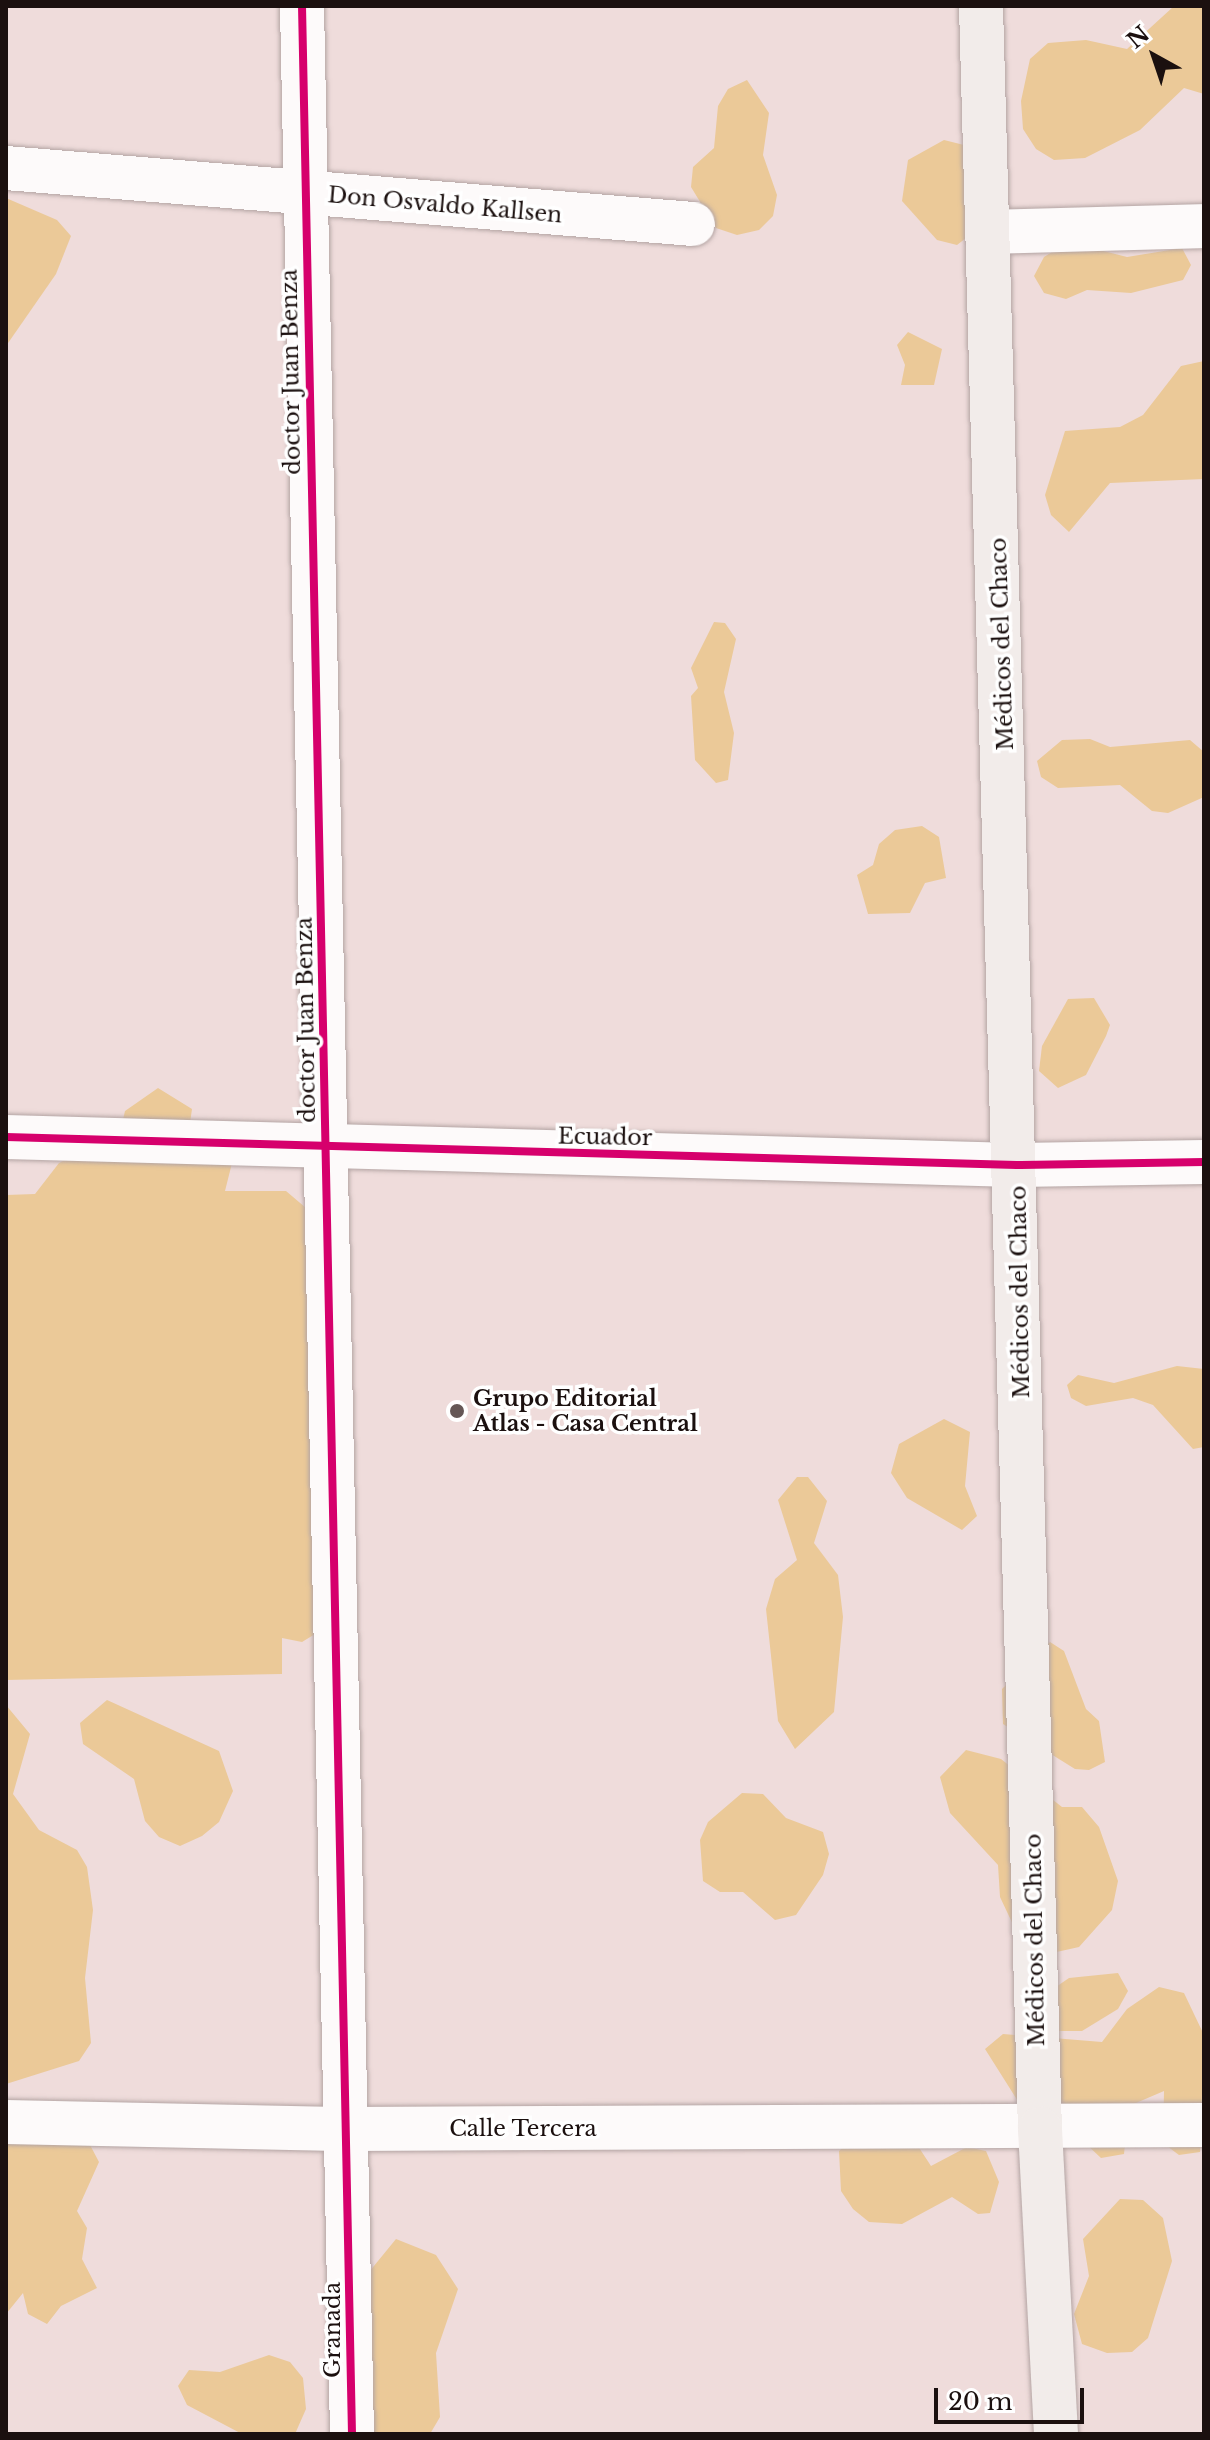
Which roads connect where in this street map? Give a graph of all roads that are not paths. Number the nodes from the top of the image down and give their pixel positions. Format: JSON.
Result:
{"nodes":[{"id":1,"x":302,"y":6,"type":"edge"},
{"id":2,"x":981,"y":6,"type":"edge"},
{"id":3,"x":6,"y":168,"type":"edge"},
{"id":4,"x":305,"y":193,"type":"junction"},
{"id":5,"x":693,"y":224,"type":"dead end"},
{"id":6,"x":1204,"y":226,"type":"edge"},
{"id":7,"x":991,"y":232,"type":"junction"},
{"id":8,"x":6,"y":1137,"type":"edge"},
{"id":9,"x":327,"y":1148,"type":"junction"},
{"id":10,"x":1204,"y":1162,"type":"edge"},
{"id":11,"x":1017,"y":1165,"type":"junction"},
{"id":12,"x":6,"y":2122,"type":"edge"},
{"id":13,"x":1204,"y":2125,"type":"edge"},
{"id":14,"x":350,"y":2129,"type":"junction"},
{"id":15,"x":1040,"y":2129,"type":"junction"},
{"id":16,"x":352,"y":2434,"type":"edge"},
{"id":17,"x":1056,"y":2434,"type":"edge"}],
"edges":[{"from":1,"to":4,"type":"street","name":"doctor Juan Benza"},
{"from":2,"to":7,"type":"main road","name":"Médicos del Chaco"},
{"from":3,"to":4,"type":"street","name":"Don Osvaldo Kallsen"},
{"from":4,"to":5,"type":"street","name":"Don Osvaldo Kallsen"},
{"from":4,"to":9,"type":"street","name":"doctor Juan Benza"},
{"from":6,"to":7,"type":"street"},
{"from":7,"to":11,"type":"main road","name":"Médicos del Chaco"},
{"from":8,"to":9,"type":"street","name":"Ecuador"},
{"from":9,"to":11,"type":"street","name":"Ecuador"},
{"from":9,"to":14,"type":"street","name":"doctor Juan Benza"},
{"from":10,"to":11,"type":"street","name":"Ecuador"},
{"from":11,"to":15,"type":"main road","name":"Médicos del Chaco"},
{"from":12,"to":14,"type":"street","name":"Calle Tercera"},
{"from":13,"to":15,"type":"street","name":"Calle Tercera"},
{"from":14,"to":15,"type":"street","name":"Calle Tercera"},
{"from":14,"to":16,"type":"street","name":"Granada"},
{"from":15,"to":17,"type":"main road","name":"Médicos del Chaco"}]}
